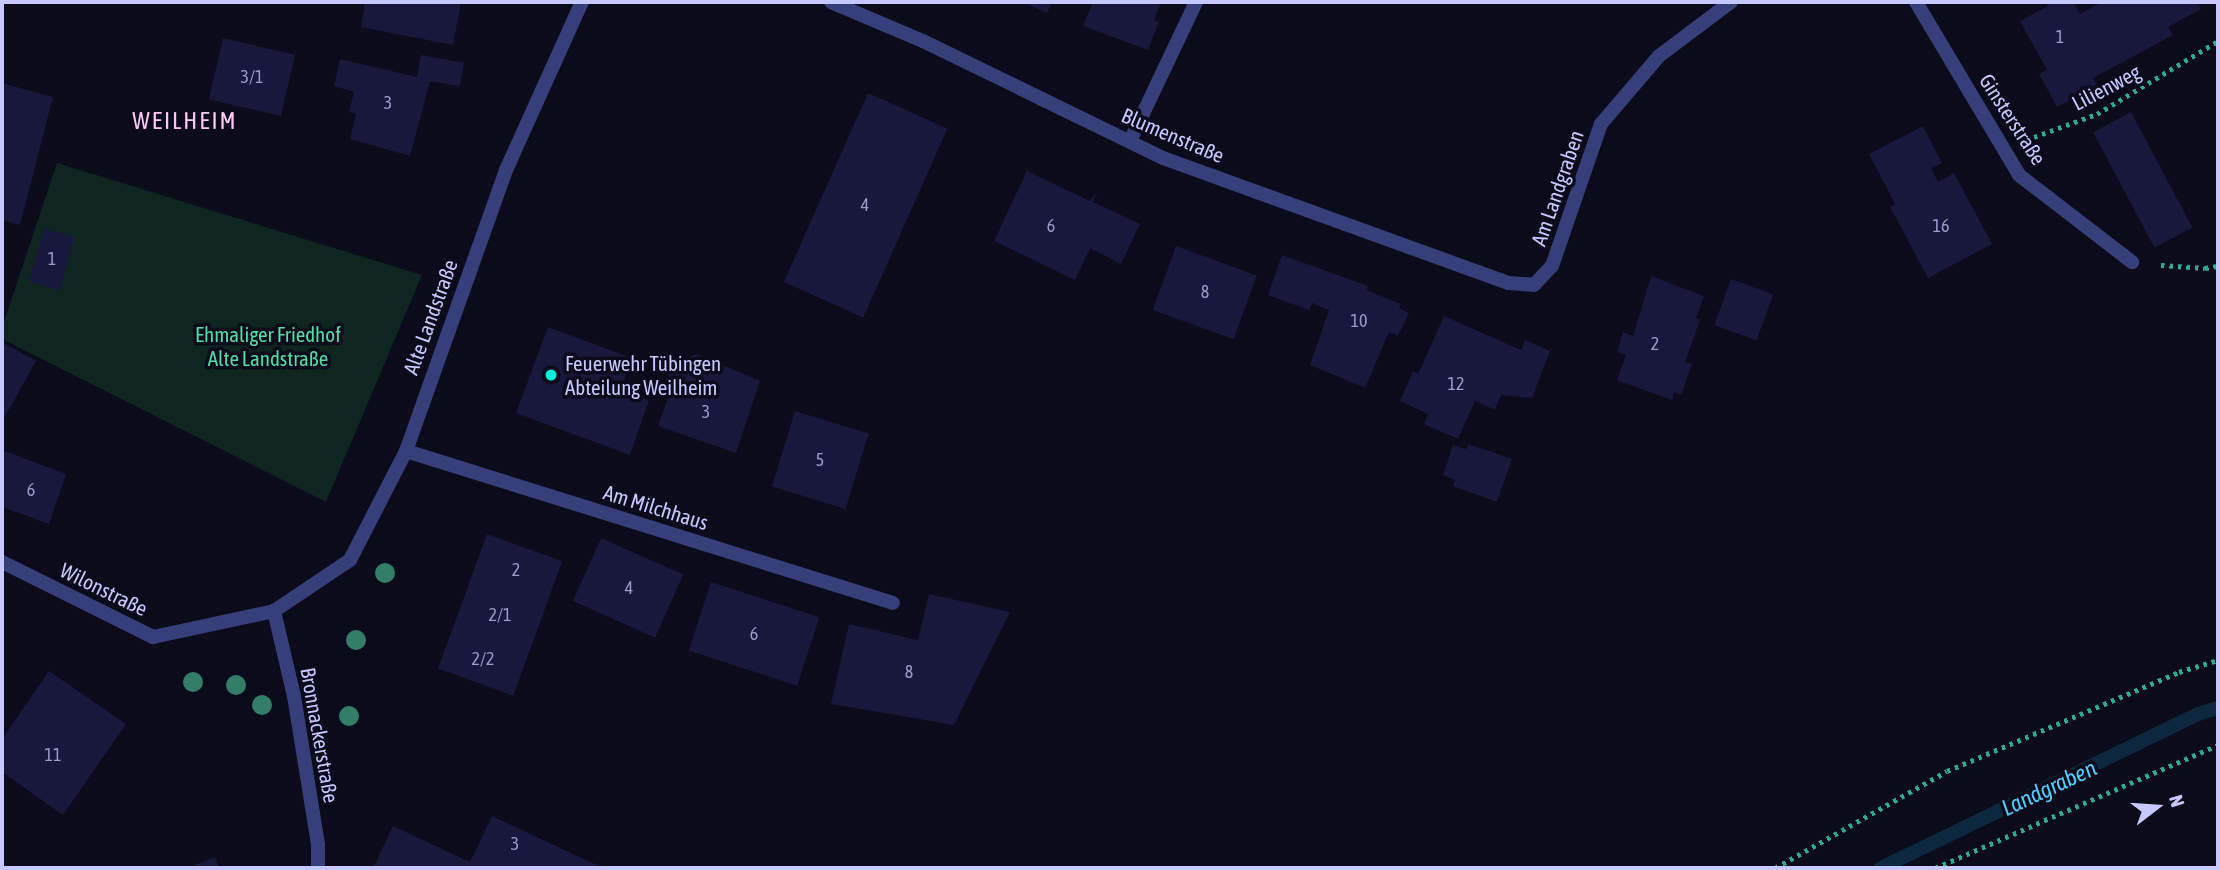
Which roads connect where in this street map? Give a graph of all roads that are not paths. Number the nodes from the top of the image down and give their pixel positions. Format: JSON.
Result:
{"nodes":[{"id":1,"x":582,"y":2,"type":"edge"},
{"id":2,"x":831,"y":2,"type":"edge"},
{"id":3,"x":1196,"y":2,"type":"edge"},
{"id":4,"x":1731,"y":2,"type":"edge"},
{"id":5,"x":1916,"y":2,"type":"edge"},
{"id":6,"x":1130,"y":141,"type":"junction"},
{"id":7,"x":2132,"y":262,"type":"road end"},
{"id":8,"x":1508,"y":283,"type":"joint"},
{"id":9,"x":406,"y":451,"type":"junction"},
{"id":10,"x":2,"y":562,"type":"edge"},
{"id":11,"x":893,"y":603,"type":"dead end"},
{"id":12,"x":274,"y":611,"type":"junction"},
{"id":13,"x":318,"y":868,"type":"edge"}],
"edges":[{"from":1,"to":9,"type":"street","name":"Alte Landstraße"},
{"from":2,"to":6,"type":"street","name":"Blumenstraße"},
{"from":3,"to":6,"type":"street"},
{"from":4,"to":8,"type":"street","name":"Am Landgraben"},
{"from":5,"to":7,"type":"street","name":"Ginsterstraße"},
{"from":6,"to":8,"type":"street","name":"Blumenstraße"},
{"from":9,"to":11,"type":"street","name":"Am Milchhaus"},
{"from":9,"to":12,"type":"street","name":"Alte Landstraße"},
{"from":10,"to":12,"type":"street","name":"Wilonstraße"},
{"from":12,"to":13,"type":"street","name":"Bronnackerstraße"}]}
